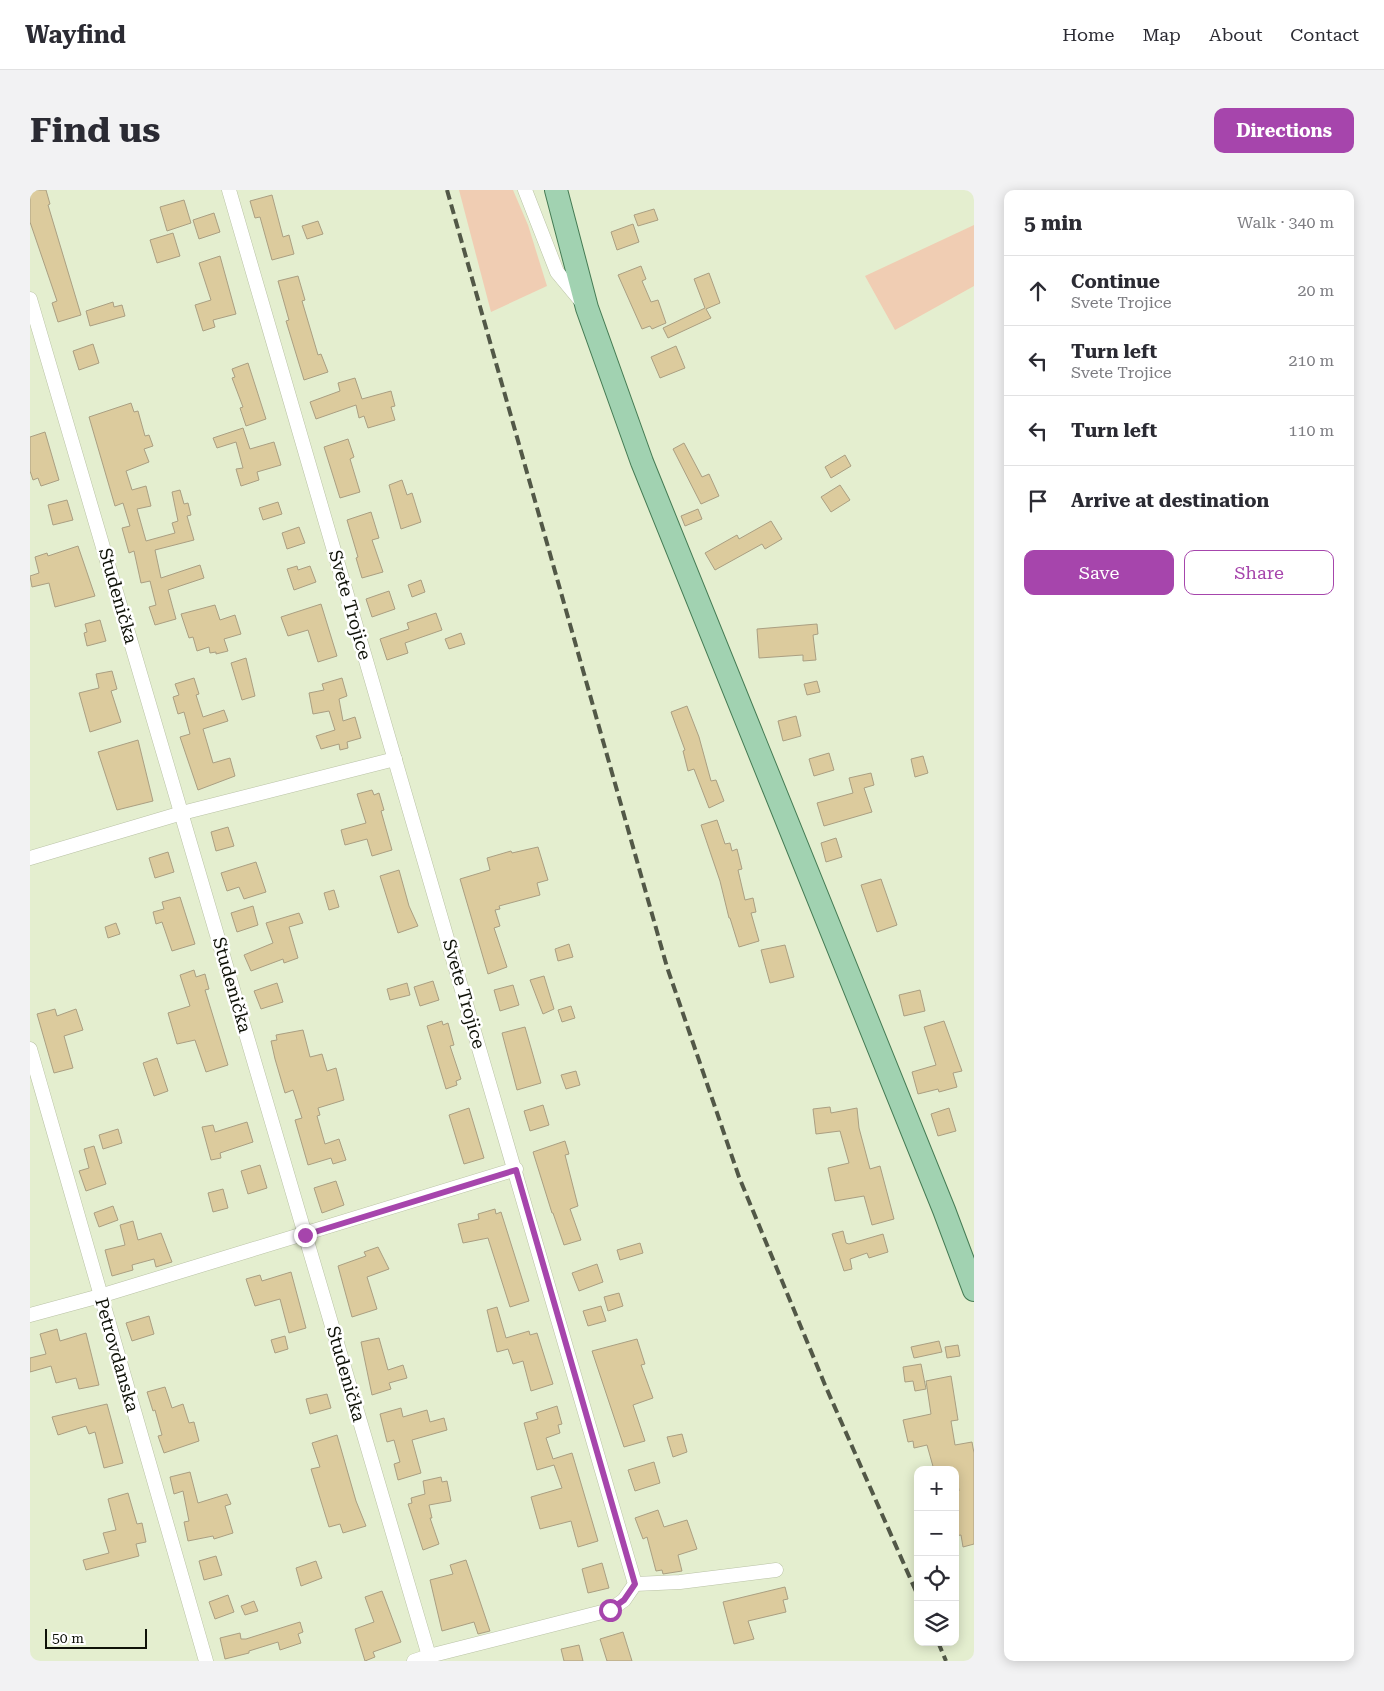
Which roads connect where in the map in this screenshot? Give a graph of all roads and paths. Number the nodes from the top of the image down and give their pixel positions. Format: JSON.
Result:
{"nodes":[{"id":1,"x":229,"y":190,"type":"edge"},
{"id":2,"x":525,"y":190,"type":"edge"},
{"id":3,"x":556,"y":190,"type":"edge"},
{"id":4,"x":30,"y":299,"type":"edge"},
{"id":5,"x":587,"y":308,"type":"junction"},
{"id":6,"x":395,"y":758,"type":"junction"},
{"id":7,"x":182,"y":813,"type":"junction"},
{"id":8,"x":30,"y":858,"type":"edge"},
{"id":9,"x":30,"y":1049,"type":"edge"},
{"id":10,"x":516,"y":1170,"type":"junction"},
{"id":11,"x":305,"y":1235,"type":"junction"},
{"id":12,"x":974,"y":1290,"type":"edge"},
{"id":13,"x":100,"y":1296,"type":"junction"},
{"id":14,"x":30,"y":1315,"type":"edge"},
{"id":15,"x":776,"y":1570,"type":"dead end"},
{"id":16,"x":635,"y":1584,"type":"junction"},
{"id":17,"x":429,"y":1656,"type":"junction"},
{"id":18,"x":206,"y":1661,"type":"edge"},
{"id":19,"x":414,"y":1661,"type":"edge"}],
"edges":[{"from":1,"to":6,"type":"street","name":"Svete Trojice"},
{"from":2,"to":5,"type":"street"},
{"from":3,"to":5,"type":"main road"},
{"from":4,"to":7,"type":"street","name":"Studenička"},
{"from":5,"to":12,"type":"main road"},
{"from":6,"to":7,"type":"street"},
{"from":6,"to":10,"type":"street","name":"Svete Trojice"},
{"from":7,"to":8,"type":"street"},
{"from":7,"to":11,"type":"street","name":"Studenička"},
{"from":9,"to":13,"type":"street","name":"Petrovdanska"},
{"from":10,"to":11,"type":"street"},
{"from":10,"to":16,"type":"street","name":"Svete Trojice"},
{"from":11,"to":13,"type":"street"},
{"from":11,"to":17,"type":"street","name":"Studenička"},
{"from":13,"to":14,"type":"street"},
{"from":13,"to":18,"type":"street","name":"Petrovdanska"},
{"from":15,"to":16,"type":"street"},
{"from":16,"to":17,"type":"street"},
{"from":17,"to":19,"type":"street"}]}
